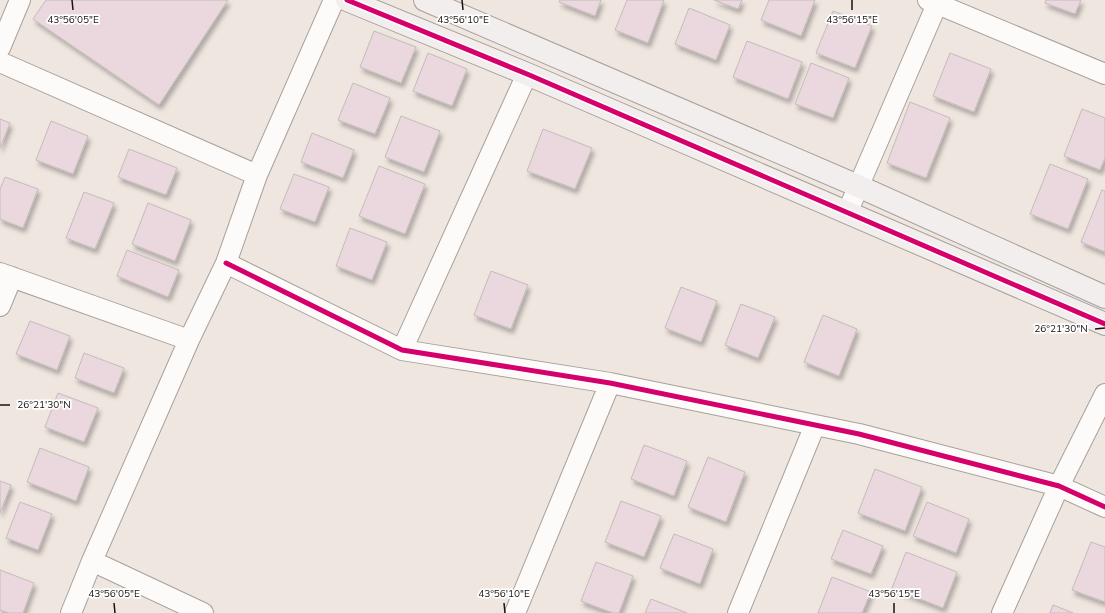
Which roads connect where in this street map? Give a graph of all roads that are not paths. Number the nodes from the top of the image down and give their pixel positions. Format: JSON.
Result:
{"nodes":[{"id":1,"x":20,"y":0,"type":"edge"},
{"id":2,"x":334,"y":0,"type":"edge"},
{"id":3,"x":347,"y":0,"type":"edge"},
{"id":4,"x":425,"y":0,"type":"edge"},
{"id":5,"x":932,"y":2,"type":"edge"},
{"id":6,"x":0,"y":48,"type":"edge"},
{"id":7,"x":0,"y":62,"type":"edge"},
{"id":8,"x":527,"y":74,"type":"junction"},
{"id":9,"x":1105,"y":74,"type":"edge"},
{"id":10,"x":257,"y":175,"type":"junction"},
{"id":11,"x":858,"y":186,"type":"junction"},
{"id":12,"x":847,"y":213,"type":"junction"},
{"id":13,"x":226,"y":263,"type":"junction"},
{"id":14,"x":6,"y":275,"type":"edge"},
{"id":15,"x":1105,"y":297,"type":"edge"},
{"id":16,"x":0,"y":306,"type":"edge"},
{"id":17,"x":1105,"y":324,"type":"edge"},
{"id":18,"x":188,"y":340,"type":"junction"},
{"id":19,"x":402,"y":350,"type":"junction"},
{"id":20,"x":610,"y":383,"type":"junction"},
{"id":21,"x":1105,"y":394,"type":"edge"},
{"id":22,"x":815,"y":425,"type":"junction"},
{"id":23,"x":1059,"y":486,"type":"junction"},
{"id":24,"x":1105,"y":507,"type":"edge"},
{"id":25,"x":92,"y":561,"type":"junction"},
{"id":26,"x":72,"y":613,"type":"edge"},
{"id":27,"x":203,"y":613,"type":"edge"},
{"id":28,"x":515,"y":613,"type":"edge"},
{"id":29,"x":738,"y":613,"type":"edge"},
{"id":30,"x":1002,"y":613,"type":"edge"}],
"edges":[{"from":1,"to":6,"type":"street"},
{"from":2,"to":10,"type":"street"},
{"from":3,"to":8,"type":"street"},
{"from":4,"to":11,"type":"street"},
{"from":5,"to":9,"type":"street"},
{"from":5,"to":11,"type":"street"},
{"from":7,"to":10,"type":"street"},
{"from":8,"to":12,"type":"street"},
{"from":8,"to":19,"type":"street"},
{"from":10,"to":13,"type":"street"},
{"from":11,"to":12,"type":"street"},
{"from":11,"to":15,"type":"street"},
{"from":12,"to":17,"type":"street"},
{"from":13,"to":18,"type":"street"},
{"from":13,"to":19,"type":"street"},
{"from":14,"to":16,"type":"street"},
{"from":14,"to":18,"type":"street"},
{"from":18,"to":25,"type":"street"},
{"from":19,"to":20,"type":"street"},
{"from":20,"to":22,"type":"street"},
{"from":20,"to":28,"type":"street"},
{"from":21,"to":23,"type":"street"},
{"from":22,"to":23,"type":"street"},
{"from":22,"to":29,"type":"street"},
{"from":23,"to":24,"type":"street"},
{"from":23,"to":30,"type":"street"},
{"from":25,"to":26,"type":"street"},
{"from":25,"to":27,"type":"street"}]}
